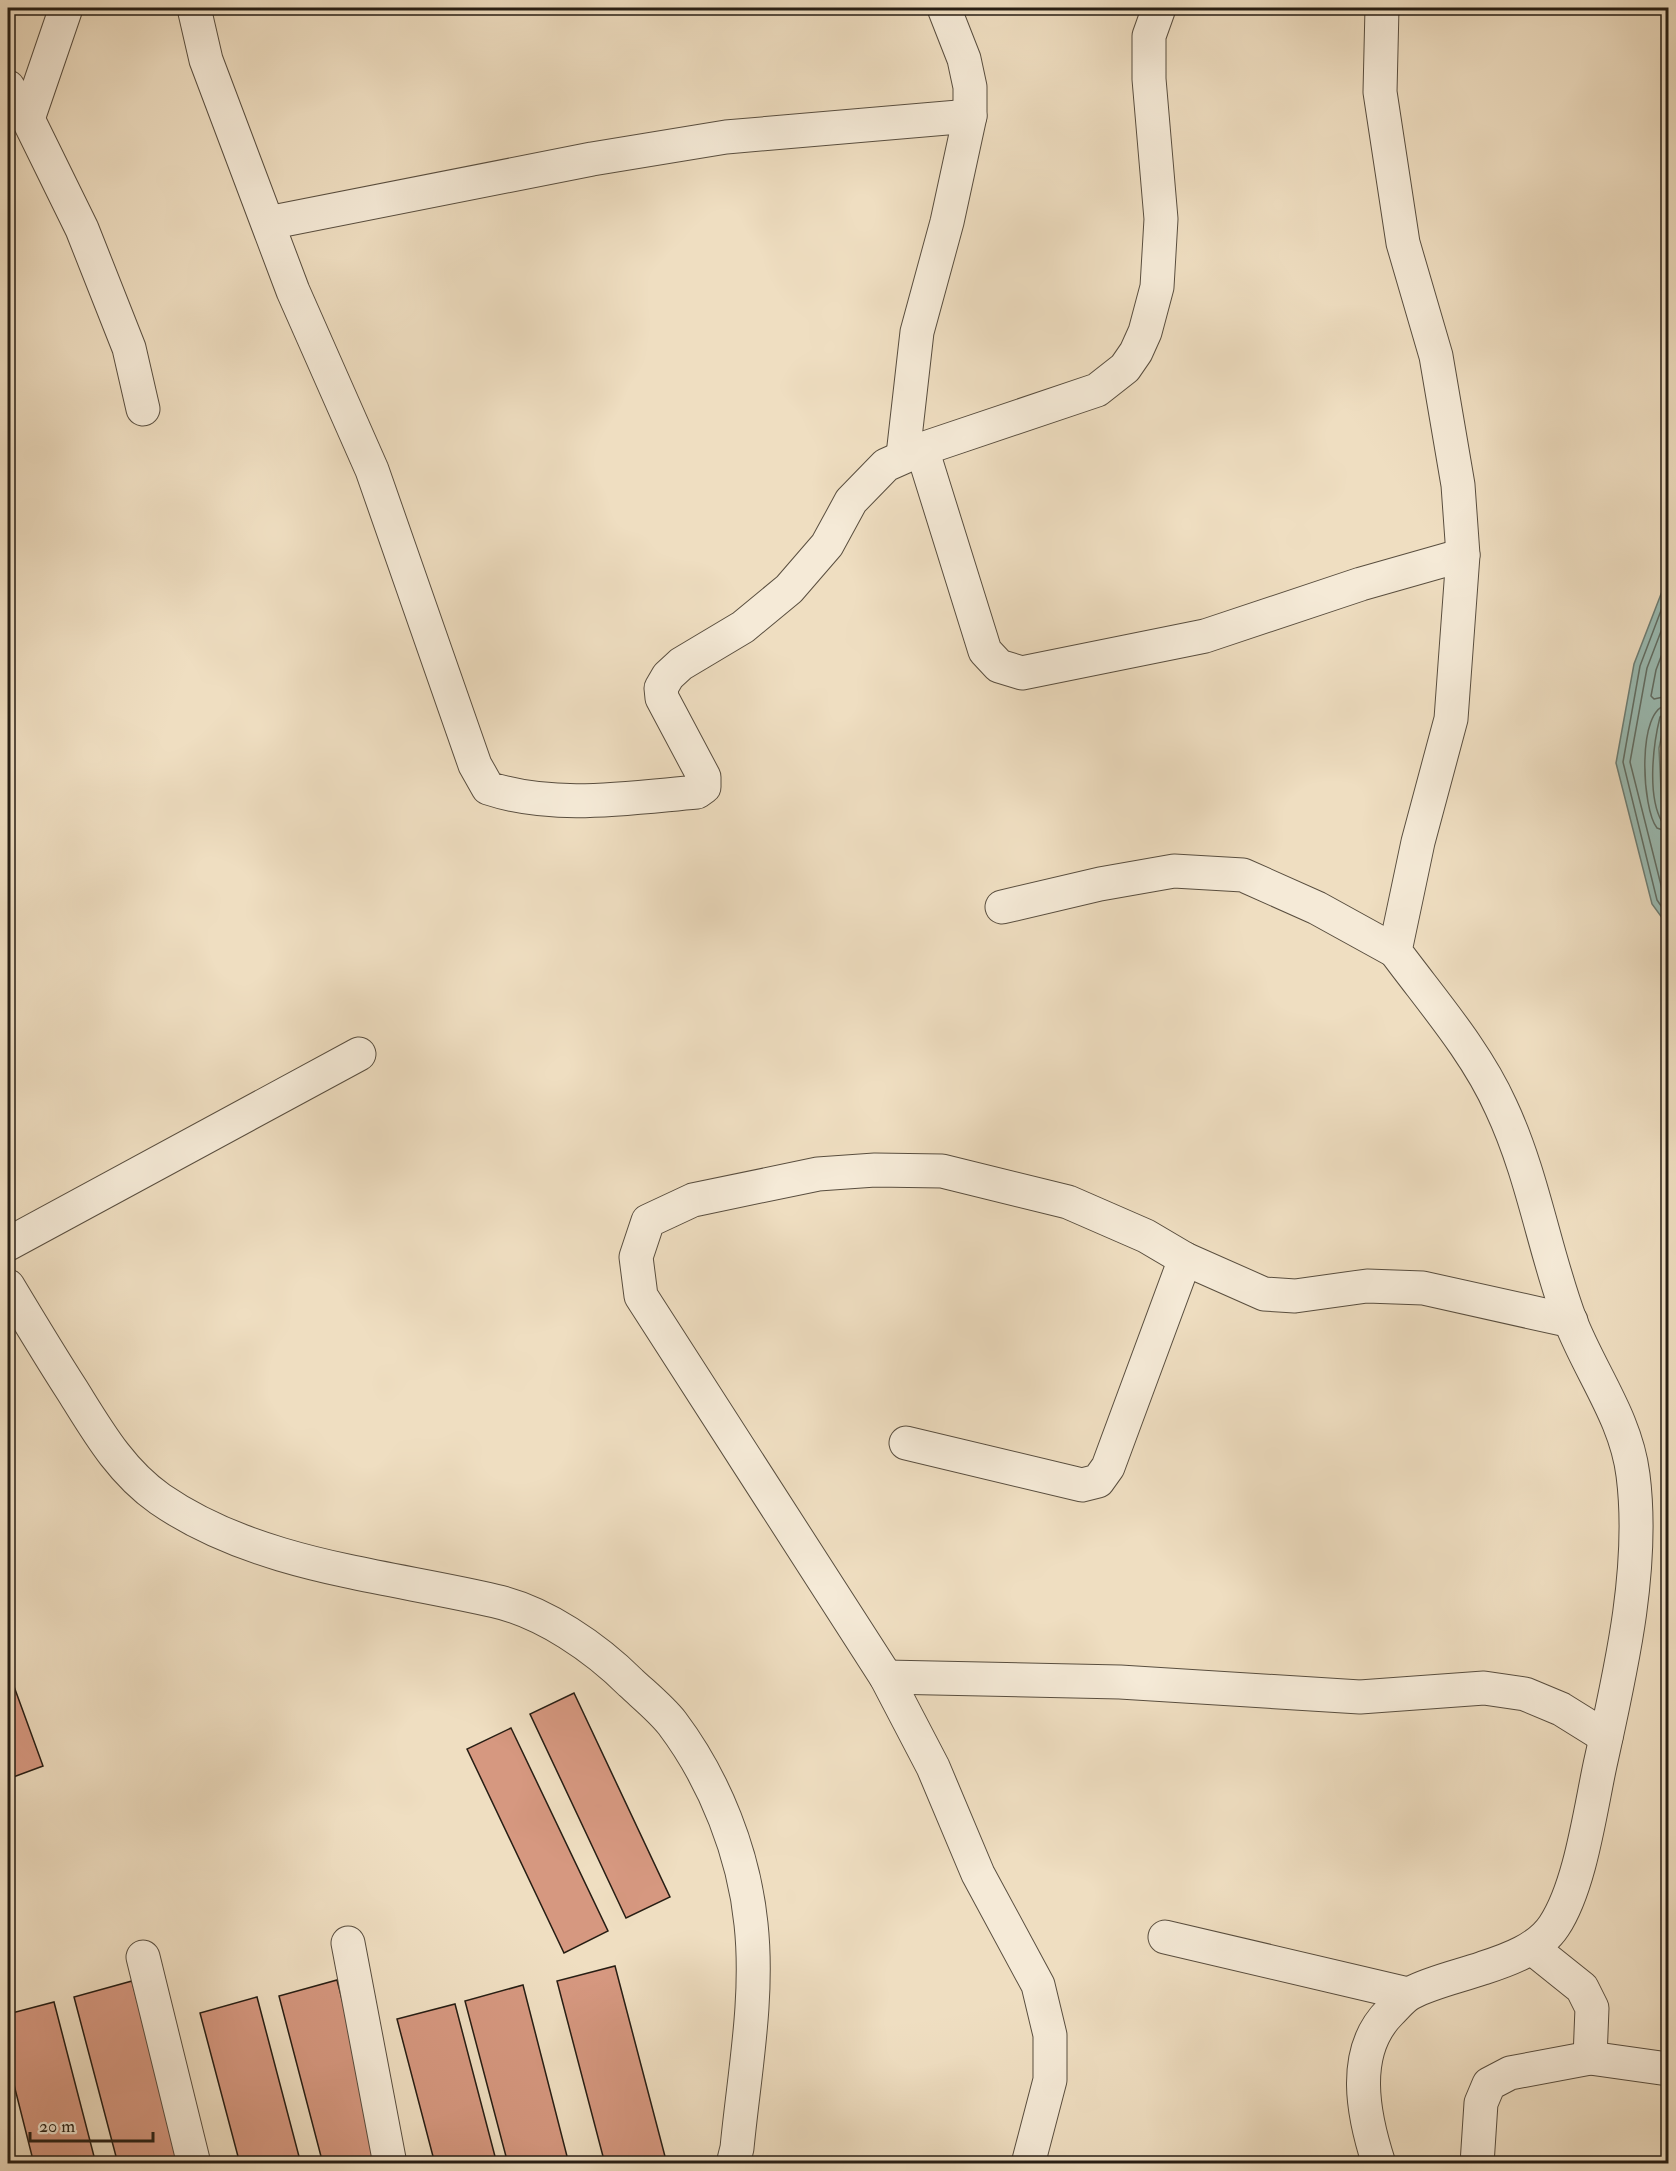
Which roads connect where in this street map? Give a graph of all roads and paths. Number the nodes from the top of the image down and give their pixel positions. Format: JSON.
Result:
{"nodes":[{"id":1,"x":66,"y":8,"type":"edge"},
{"id":2,"x":194,"y":8,"type":"edge"},
{"id":3,"x":944,"y":8,"type":"edge"},
{"id":4,"x":1159,"y":8,"type":"edge"},
{"id":5,"x":1382,"y":8,"type":"edge"},
{"id":6,"x":8,"y":87,"type":"edge"},
{"id":7,"x":970,"y":116,"type":"junction"},
{"id":8,"x":28,"y":118,"type":"junction"},
{"id":9,"x":268,"y":223,"type":"junction"},
{"id":10,"x":143,"y":409,"type":"dead end"},
{"id":11,"x":913,"y":452,"type":"junction"},
{"id":12,"x":1462,"y":555,"type":"junction"},
{"id":13,"x":1002,"y":907,"type":"dead end"},
{"id":14,"x":1395,"y":951,"type":"junction"},
{"id":15,"x":358,"y":1054,"type":"dead end"},
{"id":16,"x":8,"y":1244,"type":"edge"},
{"id":17,"x":1185,"y":1259,"type":"junction"},
{"id":18,"x":8,"y":1286,"type":"edge"},
{"id":19,"x":1571,"y":1321,"type":"junction"},
{"id":20,"x":906,"y":1443,"type":"dead end"},
{"id":21,"x":886,"y":1677,"type":"junction"},
{"id":22,"x":1606,"y":1737,"type":"junction"},
{"id":23,"x":1165,"y":1937,"type":"dead end"},
{"id":24,"x":348,"y":1943,"type":"dead end"},
{"id":25,"x":1532,"y":1948,"type":"junction"},
{"id":26,"x":143,"y":1958,"type":"dead end"},
{"id":27,"x":1408,"y":1994,"type":"junction"},
{"id":28,"x":1590,"y":2058,"type":"junction"},
{"id":29,"x":1668,"y":2069,"type":"edge"},
{"id":30,"x":194,"y":2163,"type":"edge"},
{"id":31,"x":390,"y":2163,"type":"edge"},
{"id":32,"x":733,"y":2163,"type":"edge"},
{"id":33,"x":1028,"y":2163,"type":"edge"},
{"id":34,"x":1378,"y":2163,"type":"edge"},
{"id":35,"x":1477,"y":2163,"type":"edge"}],
"edges":[{"from":1,"to":8,"type":"street"},
{"from":2,"to":9,"type":"street"},
{"from":3,"to":7,"type":"street"},
{"from":4,"to":11,"type":"street"},
{"from":5,"to":12,"type":"street"},
{"from":6,"to":8,"type":"street"},
{"from":7,"to":9,"type":"street"},
{"from":7,"to":11,"type":"street"},
{"from":8,"to":10,"type":"street"},
{"from":9,"to":11,"type":"street"},
{"from":11,"to":12,"type":"street"},
{"from":12,"to":14,"type":"street"},
{"from":13,"to":14,"type":"street"},
{"from":14,"to":19,"type":"street"},
{"from":15,"to":16,"type":"street"},
{"from":17,"to":19,"type":"street"},
{"from":17,"to":20,"type":"street"},
{"from":17,"to":21,"type":"street"},
{"from":18,"to":32,"type":"street"},
{"from":19,"to":22,"type":"street"},
{"from":21,"to":22,"type":"street"},
{"from":21,"to":33,"type":"street"},
{"from":22,"to":25,"type":"street"},
{"from":23,"to":27,"type":"street"},
{"from":24,"to":31,"type":"street"},
{"from":25,"to":27,"type":"street"},
{"from":25,"to":28,"type":"street"},
{"from":26,"to":30,"type":"street"},
{"from":27,"to":34,"type":"street"},
{"from":28,"to":29,"type":"street"},
{"from":28,"to":35,"type":"street"}]}
